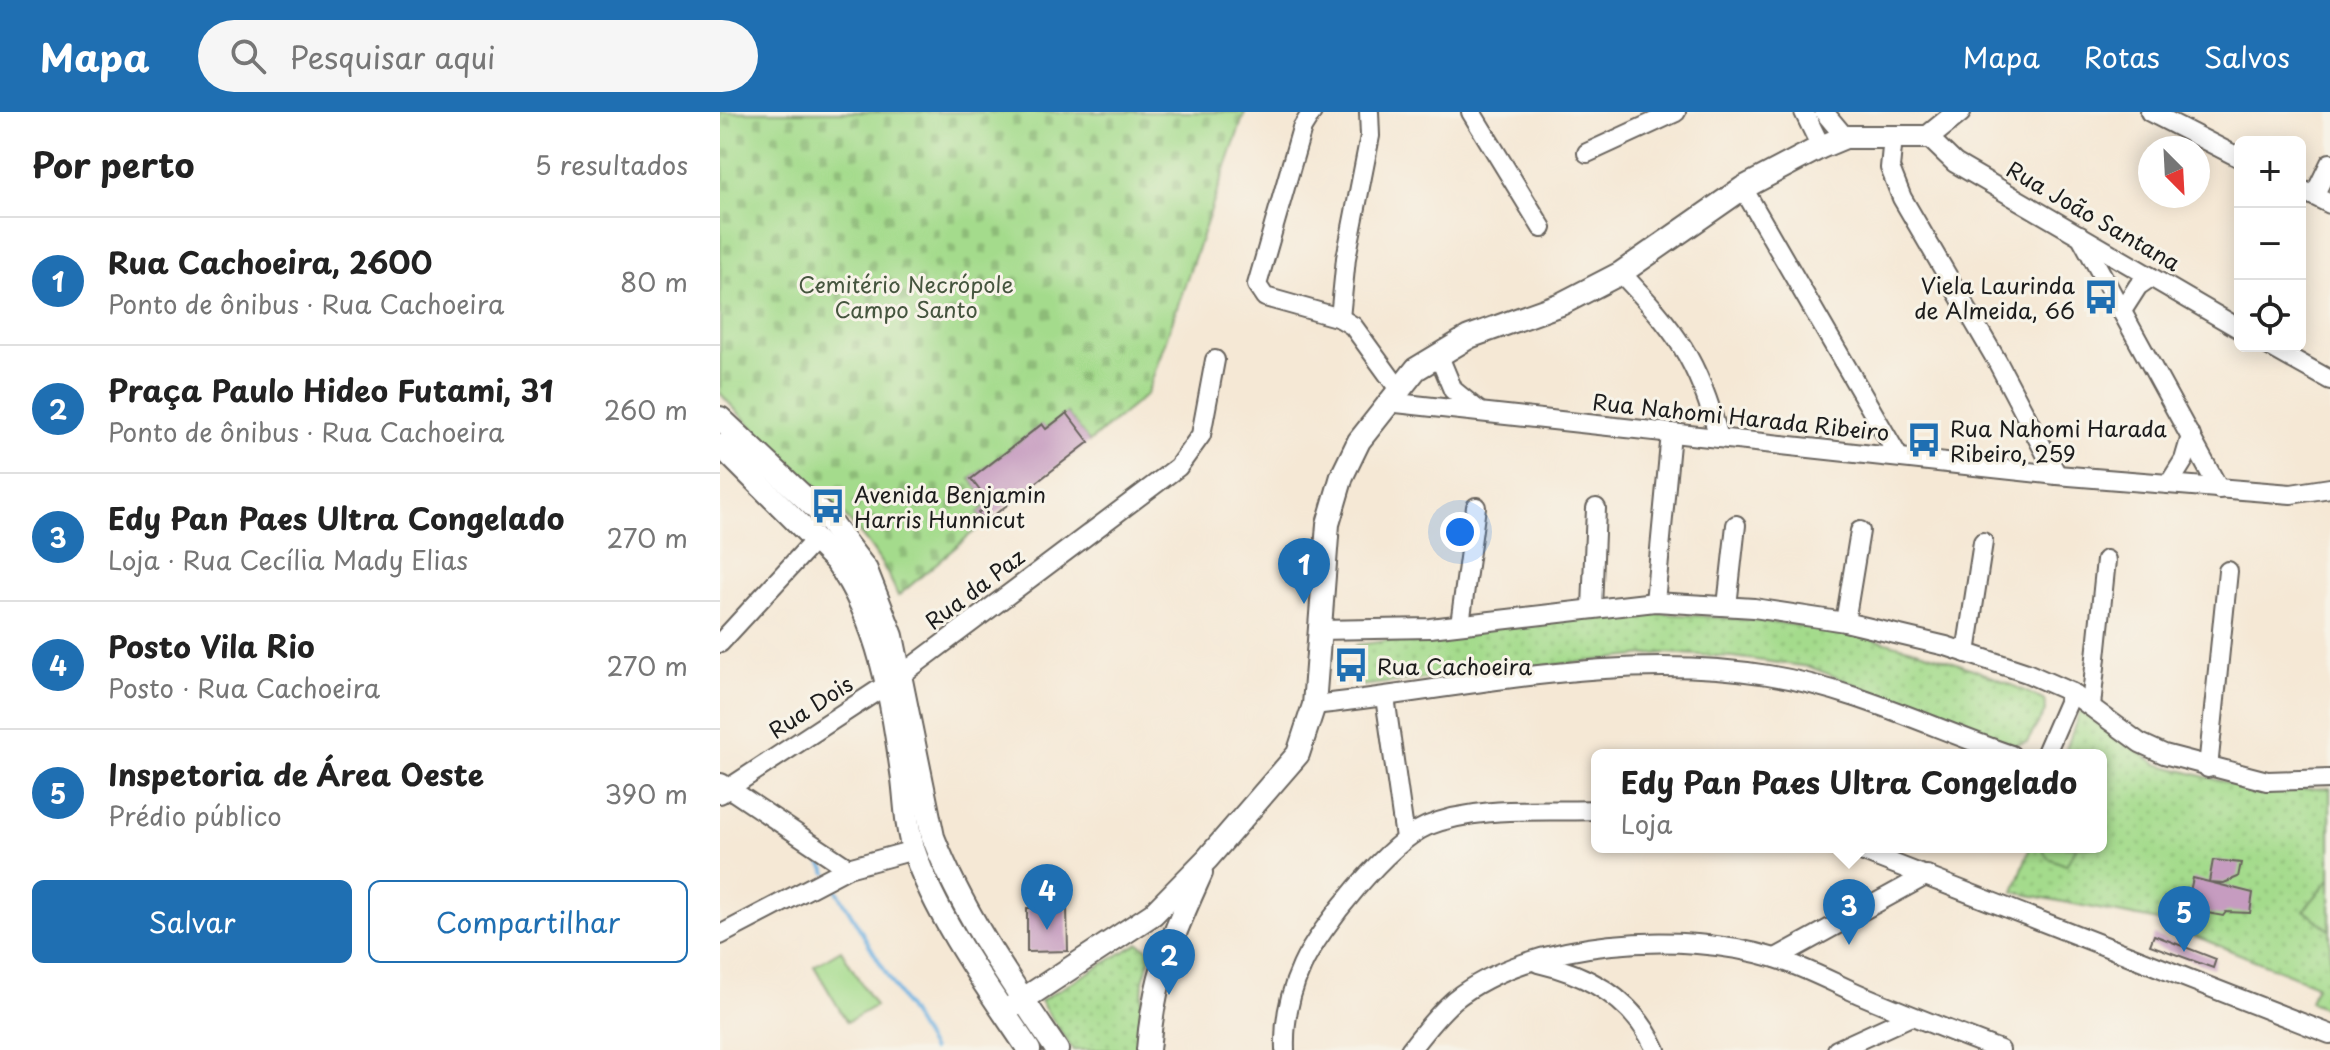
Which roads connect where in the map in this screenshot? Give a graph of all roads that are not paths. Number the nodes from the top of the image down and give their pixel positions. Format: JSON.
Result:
{"nodes":[{"id":1,"x":1312,"y":112,"type":"edge"},
{"id":2,"x":1369,"y":112,"type":"edge"},
{"id":3,"x":1471,"y":112,"type":"edge"},
{"id":4,"x":1676,"y":112,"type":"edge"},
{"id":5,"x":1804,"y":112,"type":"edge"},
{"id":6,"x":1824,"y":112,"type":"edge"},
{"id":7,"x":1959,"y":112,"type":"edge"},
{"id":8,"x":2150,"y":112,"type":"edge"},
{"id":9,"x":2196,"y":112,"type":"edge"},
{"id":10,"x":2186,"y":130,"type":"junction"},
{"id":11,"x":1845,"y":137,"type":"junction"},
{"id":12,"x":1893,"y":137,"type":"junction"},
{"id":13,"x":1928,"y":137,"type":"junction"},
{"id":14,"x":1821,"y":147,"type":"junction"},
{"id":15,"x":1587,"y":153,"type":"dead end"},
{"id":16,"x":2234,"y":155,"type":"edge"},
{"id":17,"x":2330,"y":163,"type":"edge"},
{"id":18,"x":1743,"y":188,"type":"junction"},
{"id":19,"x":2315,"y":196,"type":"edge"},
{"id":20,"x":1542,"y":228,"type":"dead end"},
{"id":21,"x":2079,"y":234,"type":"junction"},
{"id":22,"x":1621,"y":273,"type":"junction"},
{"id":23,"x":2151,"y":277,"type":"junction"},
{"id":24,"x":2122,"y":311,"type":"junction"},
{"id":25,"x":1340,"y":318,"type":"junction"},
{"id":26,"x":2234,"y":325,"type":"edge"},
{"id":27,"x":2280,"y":352,"type":"edge"},
{"id":28,"x":1438,"y":354,"type":"junction"},
{"id":29,"x":1215,"y":360,"type":"dead end"},
{"id":30,"x":2330,"y":380,"type":"edge"},
{"id":31,"x":1393,"y":395,"type":"junction"},
{"id":32,"x":1482,"y":413,"type":"junction"},
{"id":33,"x":720,"y":418,"type":"edge"},
{"id":34,"x":1671,"y":433,"type":"junction"},
{"id":35,"x":2191,"y":436,"type":"junction"},
{"id":36,"x":1719,"y":438,"type":"junction"},
{"id":37,"x":720,"y":445,"type":"edge"},
{"id":38,"x":1898,"y":456,"type":"junction"},
{"id":39,"x":2057,"y":475,"type":"junction"},
{"id":40,"x":2169,"y":484,"type":"junction"},
{"id":41,"x":2330,"y":488,"type":"edge"},
{"id":42,"x":2219,"y":489,"type":"junction"},
{"id":43,"x":1476,"y":507,"type":"dead end"},
{"id":44,"x":1596,"y":508,"type":"dead end"},
{"id":45,"x":1736,"y":525,"type":"dead end"},
{"id":46,"x":1860,"y":531,"type":"dead end"},
{"id":47,"x":815,"y":540,"type":"junction"},
{"id":48,"x":1983,"y":542,"type":"dead end"},
{"id":49,"x":2106,"y":560,"type":"dead end"},
{"id":50,"x":2228,"y":571,"type":"dead end"},
{"id":51,"x":1655,"y":602,"type":"junction"},
{"id":52,"x":1727,"y":606,"type":"junction"},
{"id":53,"x":1592,"y":608,"type":"junction"},
{"id":54,"x":1845,"y":622,"type":"junction"},
{"id":55,"x":1460,"y":624,"type":"junction"},
{"id":56,"x":1319,"y":630,"type":"junction"},
{"id":57,"x":722,"y":637,"type":"edge"},
{"id":58,"x":1966,"y":653,"type":"junction"},
{"id":59,"x":893,"y":680,"type":"junction"},
{"id":60,"x":2072,"y":693,"type":"junction"},
{"id":61,"x":1385,"y":697,"type":"junction"},
{"id":62,"x":1314,"y":705,"type":"junction"},
{"id":63,"x":2091,"y":706,"type":"junction"},
{"id":64,"x":1996,"y":749,"type":"edge"},
{"id":65,"x":2048,"y":749,"type":"edge"},
{"id":66,"x":2208,"y":768,"type":"junction"},
{"id":67,"x":2330,"y":779,"type":"edge"},
{"id":68,"x":723,"y":788,"type":"edge"},
{"id":69,"x":1591,"y":810,"type":"edge"},
{"id":70,"x":1405,"y":838,"type":"junction"},
{"id":71,"x":914,"y":850,"type":"junction"},
{"id":72,"x":1867,"y":853,"type":"edge"},
{"id":73,"x":1207,"y":859,"type":"junction"},
{"id":74,"x":848,"y":868,"type":"junction"},
{"id":75,"x":1927,"y":875,"type":"junction"},
{"id":76,"x":1126,"y":933,"type":"junction"},
{"id":77,"x":720,"y":935,"type":"edge"},
{"id":78,"x":1776,"y":958,"type":"junction"},
{"id":79,"x":1162,"y":960,"type":"junction"},
{"id":80,"x":1532,"y":962,"type":"junction"},
{"id":81,"x":1007,"y":1011,"type":"junction"},
{"id":82,"x":1911,"y":1016,"type":"junction"},
{"id":83,"x":2330,"y":1034,"type":"edge"},
{"id":84,"x":1029,"y":1050,"type":"edge"},
{"id":85,"x":1057,"y":1050,"type":"edge"},
{"id":86,"x":1148,"y":1050,"type":"edge"},
{"id":87,"x":1285,"y":1050,"type":"edge"},
{"id":88,"x":1410,"y":1050,"type":"edge"},
{"id":89,"x":1656,"y":1050,"type":"edge"},
{"id":90,"x":1837,"y":1050,"type":"edge"},
{"id":91,"x":2000,"y":1050,"type":"edge"}],
"edges":[{"from":1,"to":25,"type":"street"},
{"from":2,"to":25,"type":"street"},
{"from":3,"to":20,"type":"street"},
{"from":4,"to":15,"type":"street"},
{"from":5,"to":14,"type":"street"},
{"from":6,"to":11,"type":"street"},
{"from":7,"to":13,"type":"main road"},
{"from":8,"to":10,"type":"street"},
{"from":9,"to":10,"type":"street"},
{"from":10,"to":16,"type":"street"},
{"from":11,"to":12,"type":"main road"},
{"from":11,"to":14,"type":"main road"},
{"from":12,"to":13,"type":"main road"},
{"from":12,"to":39,"type":"street"},
{"from":13,"to":21,"type":"street","name":"Rua João Santana"},
{"from":14,"to":18,"type":"main road"},
{"from":17,"to":19,"type":"street"},
{"from":18,"to":22,"type":"main road"},
{"from":18,"to":38,"type":"street"},
{"from":21,"to":23,"type":"street","name":"Rua João Santana"},
{"from":21,"to":24,"type":"street"},
{"from":22,"to":28,"type":"main road"},
{"from":22,"to":36,"type":"street"},
{"from":23,"to":24,"type":"street"},
{"from":23,"to":26,"type":"street","name":"Rua João Santana"},
{"from":24,"to":35,"type":"street"},
{"from":25,"to":31,"type":"street"},
{"from":27,"to":30,"type":"street"},
{"from":28,"to":31,"type":"main road"},
{"from":28,"to":32,"type":"street"},
{"from":29,"to":59,"type":"street","name":"Rua da Paz"},
{"from":31,"to":32,"type":"street","name":"Rua Nahomi Harada Ribeiro"},
{"from":31,"to":56,"type":"main road"},
{"from":32,"to":34,"type":"street","name":"Rua Nahomi Harada Ribeiro"},
{"from":33,"to":59,"type":"main road"},
{"from":34,"to":36,"type":"street","name":"Rua Nahomi Harada Ribeiro"},
{"from":34,"to":51,"type":"street"},
{"from":35,"to":40,"type":"street"},
{"from":35,"to":42,"type":"street"},
{"from":36,"to":38,"type":"street","name":"Rua Nahomi Harada Ribeiro"},
{"from":37,"to":47,"type":"main road"},
{"from":38,"to":39,"type":"street","name":"Rua Nahomi Harada Ribeiro"},
{"from":39,"to":40,"type":"street","name":"Rua Nahomi Harada Ribeiro"},
{"from":40,"to":42,"type":"street","name":"Rua Nahomi Harada Ribeiro"},
{"from":41,"to":42,"type":"street","name":"Rua Nahomi Harada Ribeiro"},
{"from":43,"to":55,"type":"street"},
{"from":44,"to":53,"type":"street"},
{"from":45,"to":52,"type":"street"},
{"from":46,"to":54,"type":"street"},
{"from":47,"to":57,"type":"street"},
{"from":47,"to":59,"type":"main road"},
{"from":48,"to":58,"type":"street"},
{"from":49,"to":63,"type":"street"},
{"from":50,"to":66,"type":"street"},
{"from":51,"to":52,"type":"street"},
{"from":51,"to":53,"type":"street"},
{"from":52,"to":54,"type":"street"},
{"from":53,"to":55,"type":"street"},
{"from":54,"to":58,"type":"street"},
{"from":55,"to":56,"type":"street"},
{"from":56,"to":62,"type":"main road"},
{"from":58,"to":60,"type":"street"},
{"from":59,"to":68,"type":"street","name":"Rua Dois"},
{"from":59,"to":71,"type":"main road"},
{"from":59,"to":81,"type":"main road"},
{"from":60,"to":63,"type":"street"},
{"from":60,"to":65,"type":"street"},
{"from":61,"to":62,"type":"street"},
{"from":61,"to":64,"type":"street"},
{"from":61,"to":70,"type":"street"},
{"from":62,"to":73,"type":"main road"},
{"from":63,"to":66,"type":"street"},
{"from":66,"to":67,"type":"street"},
{"from":68,"to":74,"type":"street"},
{"from":69,"to":70,"type":"street"},
{"from":70,"to":87,"type":"street"},
{"from":71,"to":74,"type":"street"},
{"from":71,"to":81,"type":"main road"},
{"from":72,"to":75,"type":"street"},
{"from":73,"to":76,"type":"main road"},
{"from":73,"to":79,"type":"main road"},
{"from":74,"to":77,"type":"street"},
{"from":75,"to":78,"type":"street"},
{"from":75,"to":83,"type":"street"},
{"from":76,"to":79,"type":"main road"},
{"from":76,"to":81,"type":"main road"},
{"from":78,"to":80,"type":"street"},
{"from":78,"to":82,"type":"street"},
{"from":79,"to":86,"type":"main road"},
{"from":80,"to":88,"type":"street"},
{"from":80,"to":89,"type":"street"},
{"from":81,"to":84,"type":"main road"},
{"from":81,"to":85,"type":"main road"},
{"from":82,"to":90,"type":"street"},
{"from":82,"to":91,"type":"street"}]}
